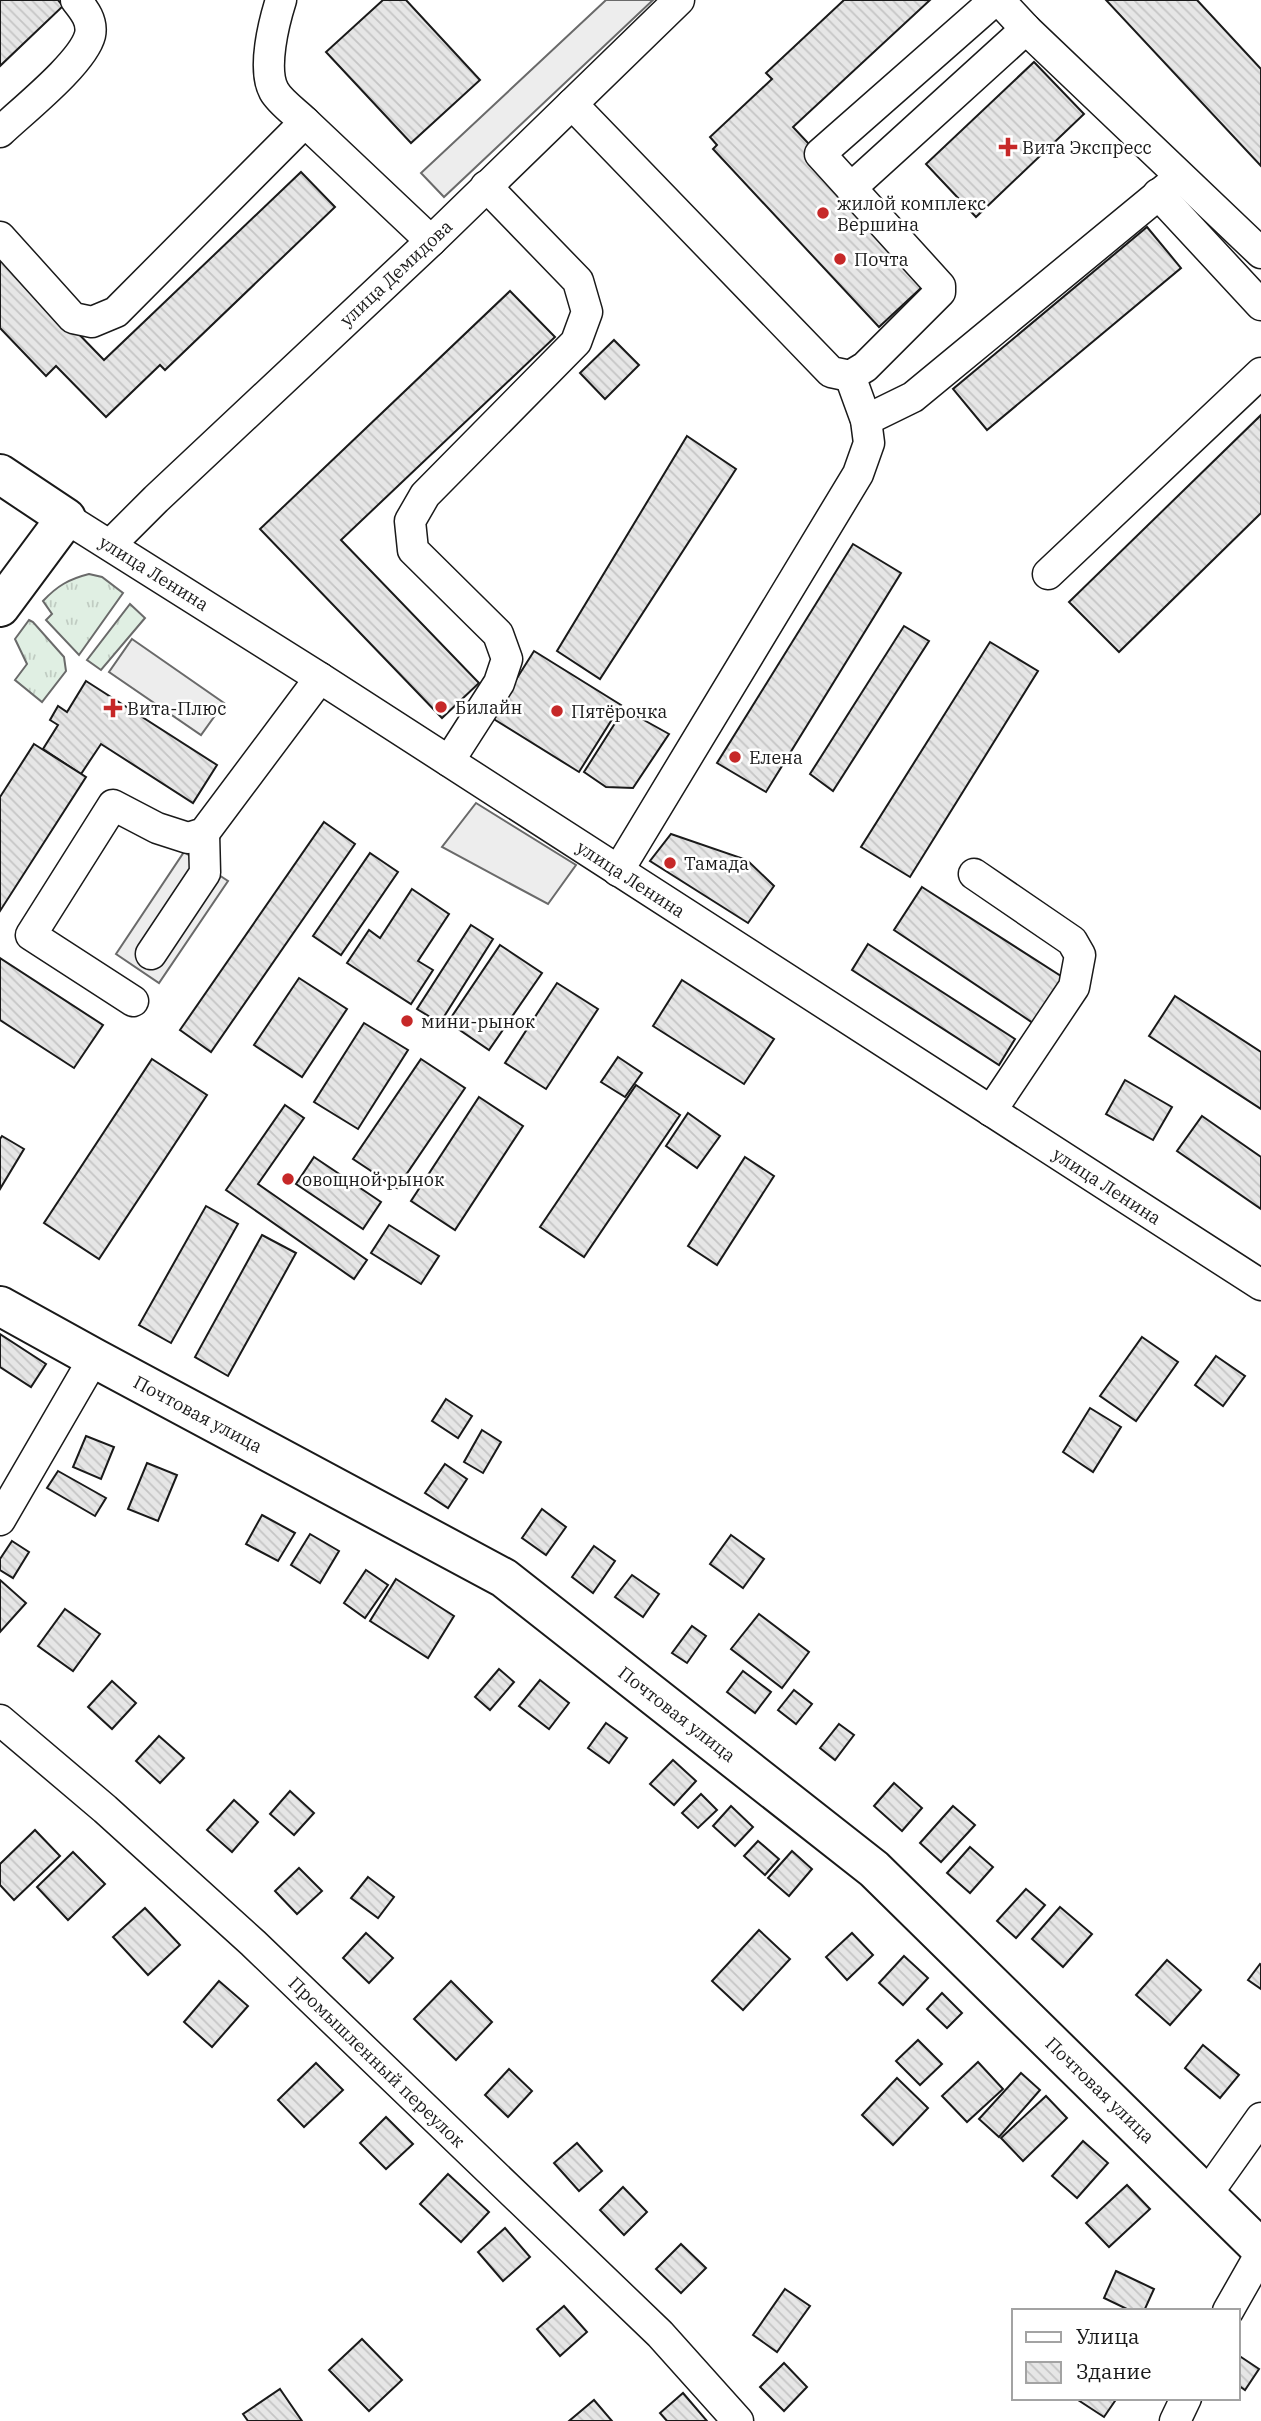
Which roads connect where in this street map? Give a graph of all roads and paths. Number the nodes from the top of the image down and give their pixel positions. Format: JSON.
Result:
{"nodes":[{"id":1,"x":76,"y":0,"type":"edge"},
{"id":2,"x":281,"y":0,"type":"edge"},
{"id":3,"x":678,"y":0,"type":"edge"},
{"id":4,"x":997,"y":0,"type":"edge"},
{"id":5,"x":1026,"y":29,"type":"junction"},
{"id":6,"x":572,"y":104,"type":"junction"},
{"id":7,"x":305,"y":122,"type":"junction"},
{"id":8,"x":0,"y":132,"type":"edge"},
{"id":9,"x":1169,"y":185,"type":"junction"},
{"id":10,"x":486,"y":187,"type":"junction"},
{"id":11,"x":851,"y":188,"type":"junction"},
{"id":12,"x":0,"y":237,"type":"edge"},
{"id":13,"x":431,"y":241,"type":"junction"},
{"id":14,"x":1261,"y":253,"type":"edge"},
{"id":15,"x":1261,"y":306,"type":"edge"},
{"id":16,"x":1261,"y":373,"type":"edge"},
{"id":17,"x":850,"y":376,"type":"junction"},
{"id":18,"x":866,"y":420,"type":"junction"},
{"id":19,"x":0,"y":474,"type":"edge"},
{"id":20,"x":66,"y":518,"type":"junction"},
{"id":21,"x":110,"y":545,"type":"junction"},
{"id":22,"x":1048,"y":574,"type":"dead end"},
{"id":23,"x":0,"y":607,"type":"edge"},
{"id":24,"x":320,"y":678,"type":"junction"},
{"id":25,"x":449,"y":761,"type":"junction"},
{"id":26,"x":204,"y":834,"type":"junction"},
{"id":27,"x":618,"y":871,"type":"junction"},
{"id":28,"x":974,"y":874,"type":"dead end"},
{"id":29,"x":150,"y":954,"type":"dead end"},
{"id":30,"x":133,"y":1001,"type":"dead end"},
{"id":31,"x":991,"y":1111,"type":"junction"},
{"id":32,"x":1261,"y":1285,"type":"edge"},
{"id":33,"x":0,"y":1306,"type":"edge"},
{"id":34,"x":93,"y":1358,"type":"junction"},
{"id":35,"x":0,"y":1520,"type":"edge"},
{"id":36,"x":0,"y":1720,"type":"edge"},
{"id":37,"x":1261,"y":2118,"type":"edge"},
{"id":38,"x":1207,"y":2194,"type":"junction"},
{"id":39,"x":1261,"y":2251,"type":"edge"},
{"id":40,"x":1229,"y":2309,"type":"edge"},
{"id":41,"x":1185,"y":2400,"type":"edge"},
{"id":42,"x":738,"y":2421,"type":"edge"},
{"id":43,"x":1175,"y":2421,"type":"edge"}],
"edges":[{"from":1,"to":8,"type":"street"},
{"from":2,"to":7,"type":"street"},
{"from":3,"to":6,"type":"street","name":"улица Демидова"},
{"from":4,"to":5,"type":"street"},
{"from":4,"to":11,"type":"street"},
{"from":5,"to":9,"type":"street"},
{"from":5,"to":11,"type":"street"},
{"from":6,"to":10,"type":"street","name":"улица Демидова"},
{"from":6,"to":17,"type":"street"},
{"from":7,"to":12,"type":"street"},
{"from":7,"to":13,"type":"street"},
{"from":9,"to":14,"type":"street"},
{"from":9,"to":15,"type":"street"},
{"from":9,"to":18,"type":"street"},
{"from":10,"to":13,"type":"street","name":"улица Демидова"},
{"from":10,"to":25,"type":"street"},
{"from":11,"to":17,"type":"street"},
{"from":13,"to":21,"type":"street","name":"улица Демидова"},
{"from":16,"to":22,"type":"street"},
{"from":17,"to":18,"type":"street"},
{"from":18,"to":27,"type":"street"},
{"from":19,"to":20,"type":"main road","name":"улица Ленина"},
{"from":20,"to":21,"type":"street","name":"улица Ленина"},
{"from":20,"to":23,"type":"main road"},
{"from":21,"to":24,"type":"street","name":"улица Ленина"},
{"from":24,"to":25,"type":"street","name":"улица Ленина"},
{"from":24,"to":26,"type":"street"},
{"from":25,"to":27,"type":"street","name":"улица Ленина"},
{"from":26,"to":29,"type":"street"},
{"from":26,"to":30,"type":"street"},
{"from":27,"to":31,"type":"street","name":"улица Ленина"},
{"from":28,"to":31,"type":"street"},
{"from":31,"to":32,"type":"street","name":"улица Ленина"},
{"from":33,"to":34,"type":"main road","name":"Почтовая улица"},
{"from":34,"to":35,"type":"street"},
{"from":34,"to":38,"type":"main road","name":"Почтовая улица"},
{"from":36,"to":42,"type":"street","name":"Промышленный переулок"},
{"from":37,"to":38,"type":"street"},
{"from":38,"to":39,"type":"main road","name":"Почтовая улица"},
{"from":39,"to":40,"type":"street"},
{"from":41,"to":43,"type":"street"}]}
